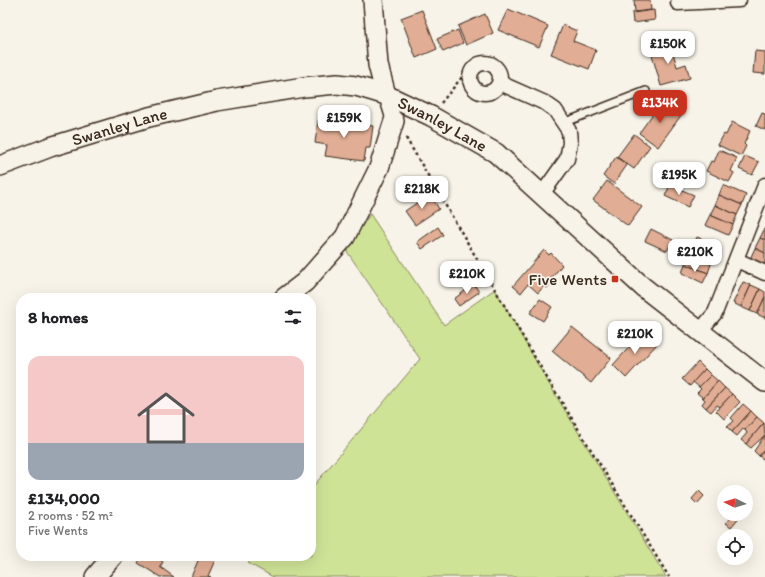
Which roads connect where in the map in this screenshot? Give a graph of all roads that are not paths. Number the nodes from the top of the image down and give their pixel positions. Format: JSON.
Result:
{"nodes":[{"id":1,"x":373,"y":0,"type":"edge"},
{"id":2,"x":739,"y":0,"type":"edge"},
{"id":3,"x":678,"y":3,"type":"dead end"},
{"id":4,"x":500,"y":83,"type":"junction"},
{"id":5,"x":646,"y":91,"type":"dead end"},
{"id":6,"x":386,"y":95,"type":"junction"},
{"id":7,"x":394,"y":121,"type":"joint"},
{"id":8,"x":562,"y":123,"type":"junction"},
{"id":9,"x":0,"y":166,"type":"edge"},
{"id":10,"x":765,"y":186,"type":"edge"},
{"id":11,"x":542,"y":194,"type":"junction"},
{"id":12,"x":762,"y":200,"type":"edge"},
{"id":13,"x":737,"y":260,"type":"junction"},
{"id":14,"x":765,"y":273,"type":"edge"},
{"id":15,"x":291,"y":293,"type":"edge"},
{"id":16,"x":700,"y":331,"type":"junction"},
{"id":17,"x":765,"y":382,"type":"edge"},
{"id":18,"x":109,"y":561,"type":"edge"},
{"id":19,"x":95,"y":577,"type":"edge"}],
"edges":[{"from":1,"to":6,"type":"main road"},
{"from":2,"to":3,"type":"street"},
{"from":4,"to":4,"type":"street"},
{"from":4,"to":8,"type":"street"},
{"from":5,"to":8,"type":"lane"},
{"from":6,"to":7,"type":"street"},
{"from":6,"to":9,"type":"main road","name":"Swanley Lane"},
{"from":6,"to":11,"type":"main road","name":"Swanley Lane"},
{"from":7,"to":15,"type":"main road"},
{"from":8,"to":11,"type":"street"},
{"from":10,"to":12,"type":"street"},
{"from":11,"to":16,"type":"main road","name":"Swanley Lane"},
{"from":12,"to":13,"type":"street"},
{"from":13,"to":14,"type":"street"},
{"from":13,"to":16,"type":"street"},
{"from":16,"to":17,"type":"main road","name":"Swanley Lane"},
{"from":18,"to":19,"type":"main road"}]}
